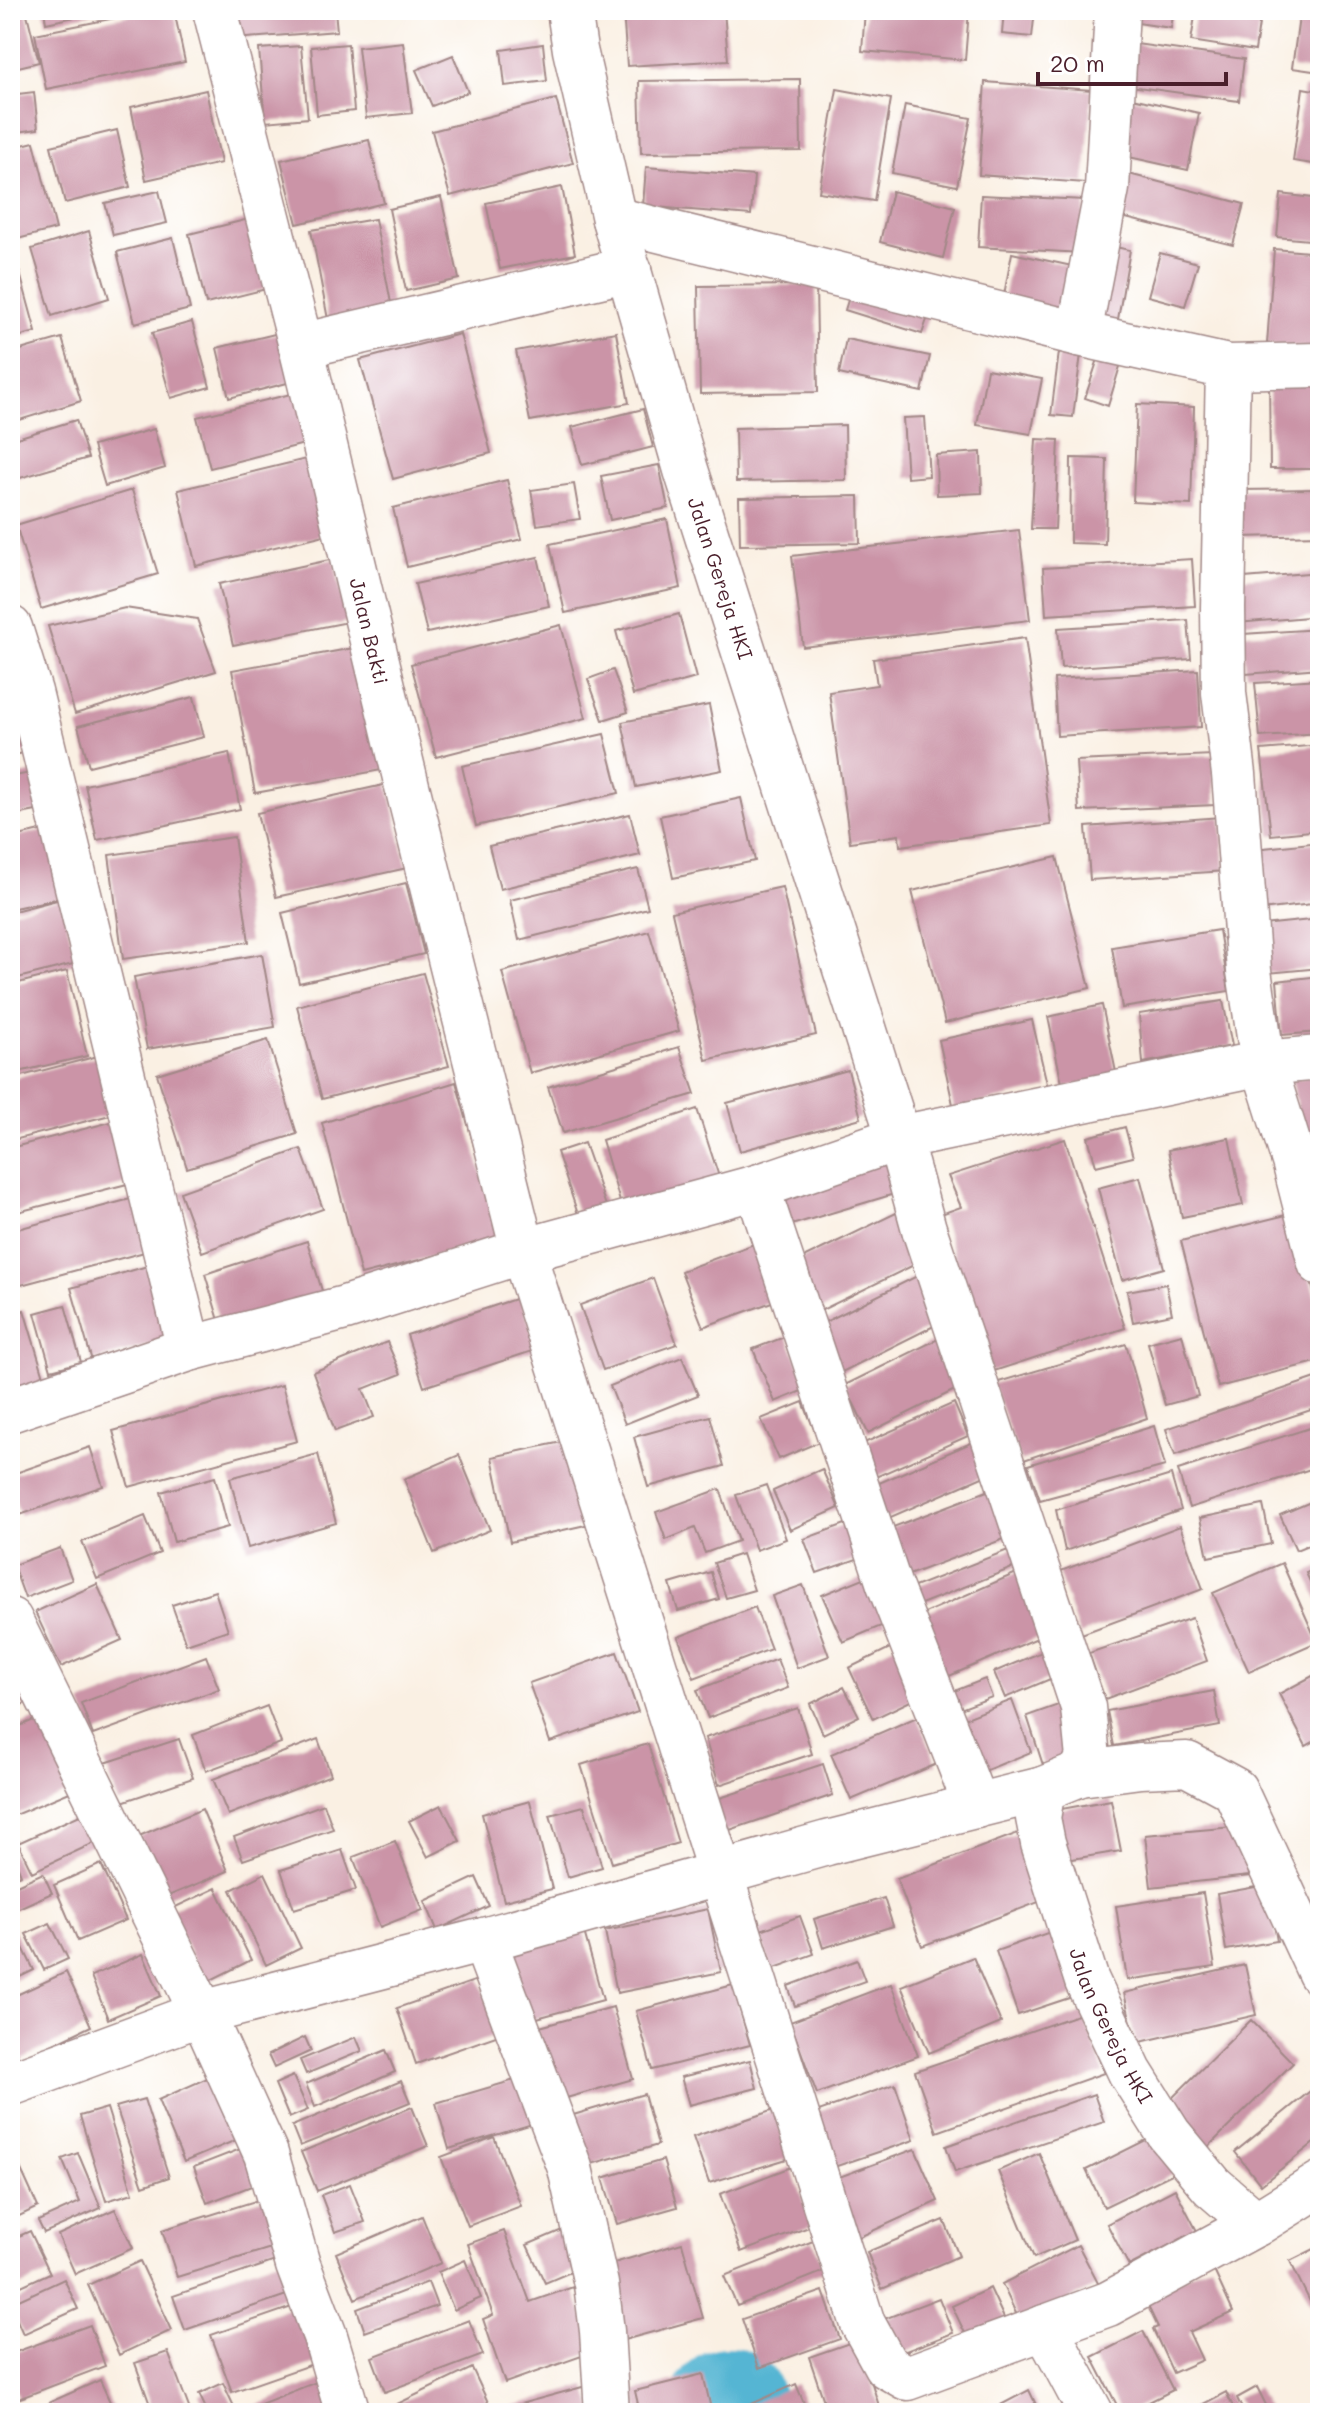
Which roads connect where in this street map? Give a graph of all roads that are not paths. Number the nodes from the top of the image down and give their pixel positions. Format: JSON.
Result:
{"nodes":[{"id":1,"x":215,"y":10,"type":"edge"},
{"id":2,"x":569,"y":10,"type":"edge"},
{"id":3,"x":1117,"y":10,"type":"edge"},
{"id":4,"x":614,"y":219,"type":"junction"},
{"id":5,"x":629,"y":269,"type":"junction"},
{"id":6,"x":1079,"y":334,"type":"junction"},
{"id":7,"x":301,"y":346,"type":"junction"},
{"id":8,"x":1320,"y":365,"type":"edge"},
{"id":9,"x":1228,"y":367,"type":"junction"},
{"id":10,"x":10,"y":628,"type":"edge"},
{"id":11,"x":1320,"y":1058,"type":"edge"},
{"id":12,"x":1263,"y":1063,"type":"junction"},
{"id":13,"x":899,"y":1138,"type":"junction"},
{"id":14,"x":757,"y":1187,"type":"junction"},
{"id":15,"x":523,"y":1251,"type":"junction"},
{"id":16,"x":1320,"y":1263,"type":"edge"},
{"id":17,"x":189,"y":1349,"type":"junction"},
{"id":18,"x":10,"y":1410,"type":"edge"},
{"id":19,"x":10,"y":1620,"type":"edge"},
{"id":20,"x":1061,"y":1782,"type":"junction"},
{"id":21,"x":976,"y":1806,"type":"junction"},
{"id":22,"x":719,"y":1872,"type":"junction"},
{"id":23,"x":484,"y":1940,"type":"junction"},
{"id":24,"x":1320,"y":1973,"type":"edge"},
{"id":25,"x":202,"y":2013,"type":"junction"},
{"id":26,"x":10,"y":2084,"type":"edge"},
{"id":27,"x":1320,"y":2184,"type":"edge"},
{"id":28,"x":1256,"y":2224,"type":"junction"},
{"id":29,"x":1045,"y":2327,"type":"junction"},
{"id":30,"x":348,"y":2413,"type":"edge"},
{"id":31,"x":607,"y":2413,"type":"edge"},
{"id":32,"x":1091,"y":2413,"type":"edge"}],
"edges":[{"from":1,"to":7,"type":"street","name":"Jalan Bakti"},
{"from":2,"to":4,"type":"street","name":"Jalan Gereja HKI"},
{"from":3,"to":6,"type":"street"},
{"from":4,"to":5,"type":"street","name":"Jalan Gereja HKI"},
{"from":4,"to":6,"type":"street"},
{"from":5,"to":7,"type":"street"},
{"from":5,"to":13,"type":"street","name":"Jalan Gereja HKI"},
{"from":6,"to":9,"type":"street"},
{"from":7,"to":15,"type":"street","name":"Jalan Bakti"},
{"from":8,"to":9,"type":"street"},
{"from":9,"to":12,"type":"street"},
{"from":10,"to":17,"type":"street"},
{"from":11,"to":12,"type":"street"},
{"from":12,"to":13,"type":"street"},
{"from":12,"to":16,"type":"street"},
{"from":13,"to":14,"type":"street"},
{"from":13,"to":20,"type":"street","name":"Jalan Gereja HKI"},
{"from":14,"to":15,"type":"street"},
{"from":14,"to":21,"type":"street"},
{"from":15,"to":17,"type":"street"},
{"from":15,"to":22,"type":"street","name":"Jalan Bakti"},
{"from":17,"to":18,"type":"street"},
{"from":19,"to":25,"type":"street"},
{"from":20,"to":21,"type":"street"},
{"from":20,"to":24,"type":"street"},
{"from":20,"to":28,"type":"street","name":"Jalan Gereja HKI"},
{"from":21,"to":22,"type":"street"},
{"from":22,"to":23,"type":"street"},
{"from":22,"to":29,"type":"street","name":"Jalan Bakti"},
{"from":23,"to":25,"type":"street"},
{"from":23,"to":31,"type":"street"},
{"from":25,"to":26,"type":"street"},
{"from":25,"to":30,"type":"street"},
{"from":27,"to":28,"type":"street"},
{"from":28,"to":29,"type":"street"},
{"from":29,"to":32,"type":"street"}]}
